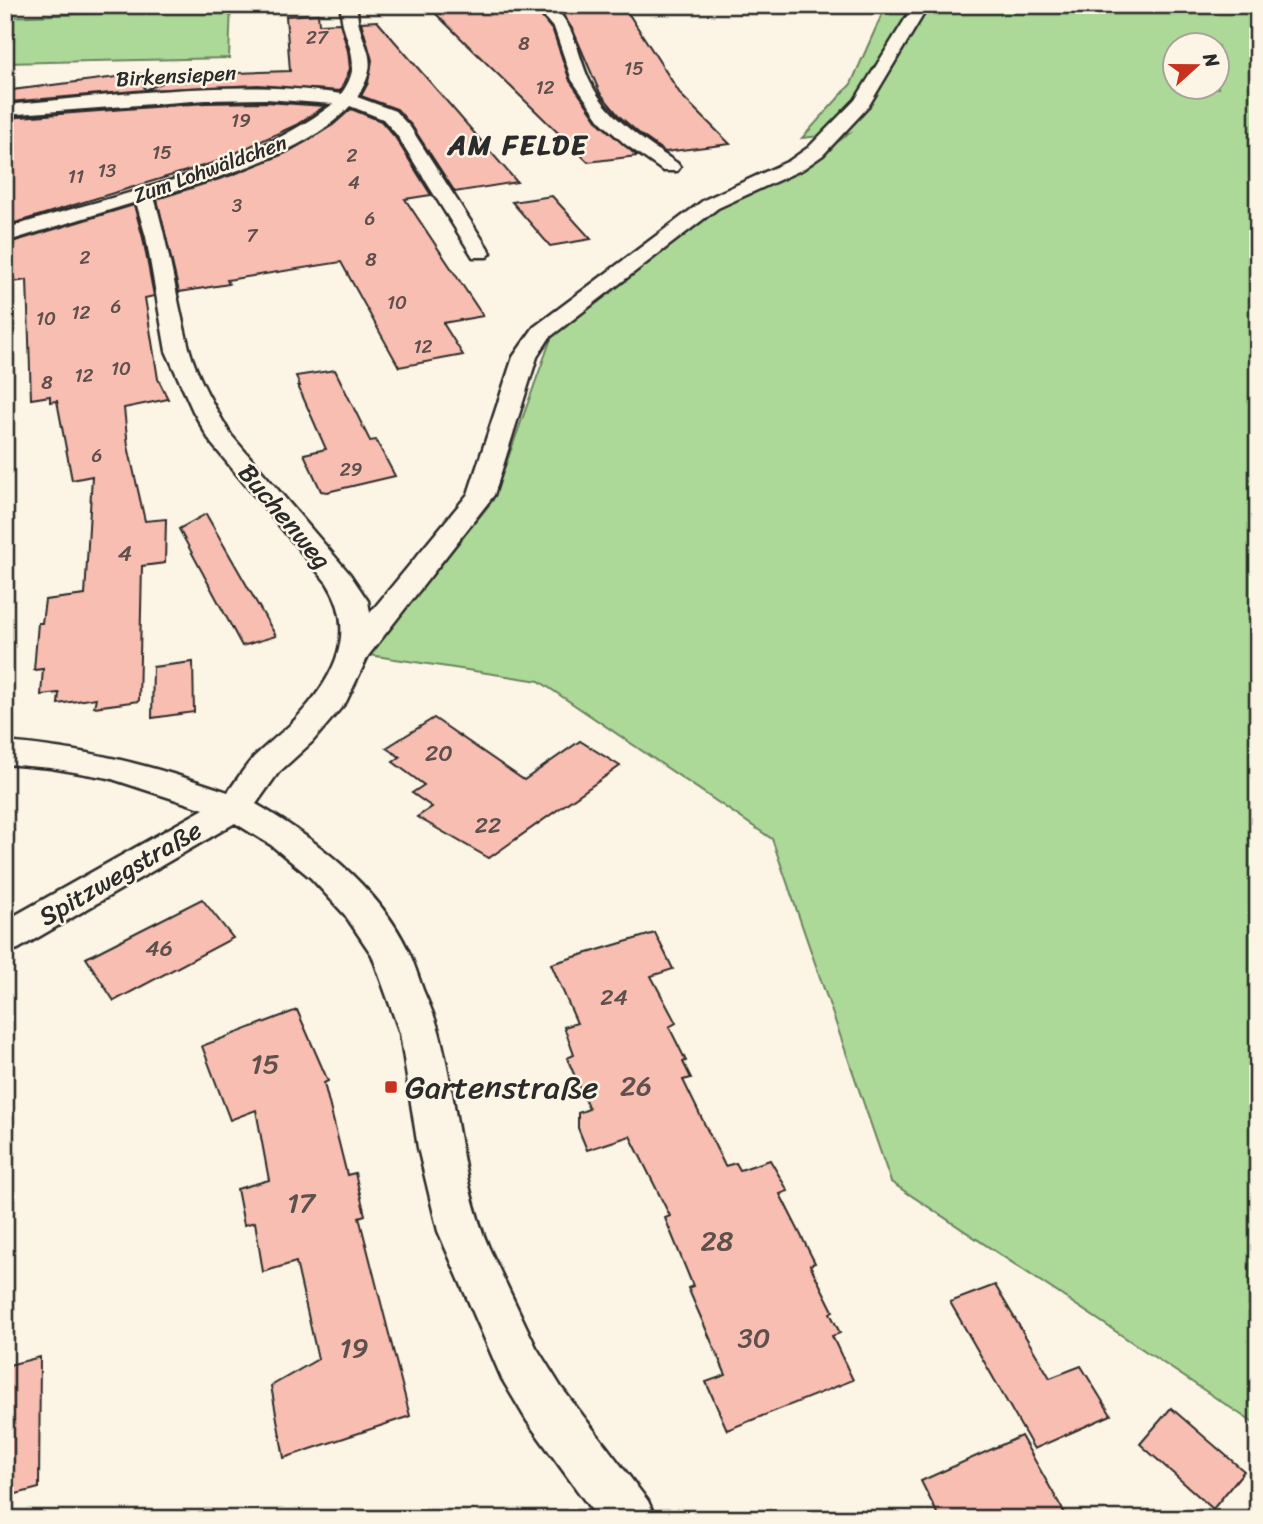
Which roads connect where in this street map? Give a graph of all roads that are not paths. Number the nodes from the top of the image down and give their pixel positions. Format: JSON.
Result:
{"nodes":[{"id":1,"x":349,"y":5,"type":"edge"},
{"id":2,"x":541,"y":5,"type":"edge"},
{"id":3,"x":922,"y":5,"type":"edge"},
{"id":4,"x":349,"y":99,"type":"junction"},
{"id":5,"x":5,"y":110,"type":"edge"},
{"id":6,"x":670,"y":167,"type":"dead end"},
{"id":7,"x":144,"y":195,"type":"junction"},
{"id":8,"x":5,"y":236,"type":"edge"},
{"id":9,"x":480,"y":253,"type":"dead end"},
{"id":10,"x":354,"y":653,"type":"junction"},
{"id":11,"x":5,"y":753,"type":"edge"},
{"id":12,"x":235,"y":807,"type":"junction"},
{"id":13,"x":5,"y":939,"type":"edge"},
{"id":14,"x":630,"y":1519,"type":"edge"}],
"edges":[{"from":1,"to":4,"type":"street","name":"Zum Lohwäldchen"},
{"from":2,"to":6,"type":"street"},
{"from":3,"to":10,"type":"street"},
{"from":4,"to":5,"type":"street","name":"Birkensiepen"},
{"from":4,"to":7,"type":"street","name":"Zum Lohwäldchen"},
{"from":4,"to":9,"type":"street","name":"Birkensiepen"},
{"from":7,"to":8,"type":"street","name":"Zum Lohwäldchen"},
{"from":7,"to":10,"type":"street","name":"Buchenweg"},
{"from":10,"to":12,"type":"street","name":"Buchenweg"},
{"from":11,"to":12,"type":"street"},
{"from":12,"to":13,"type":"street","name":"Spitzwegstraße"},
{"from":12,"to":14,"type":"street"}]}
